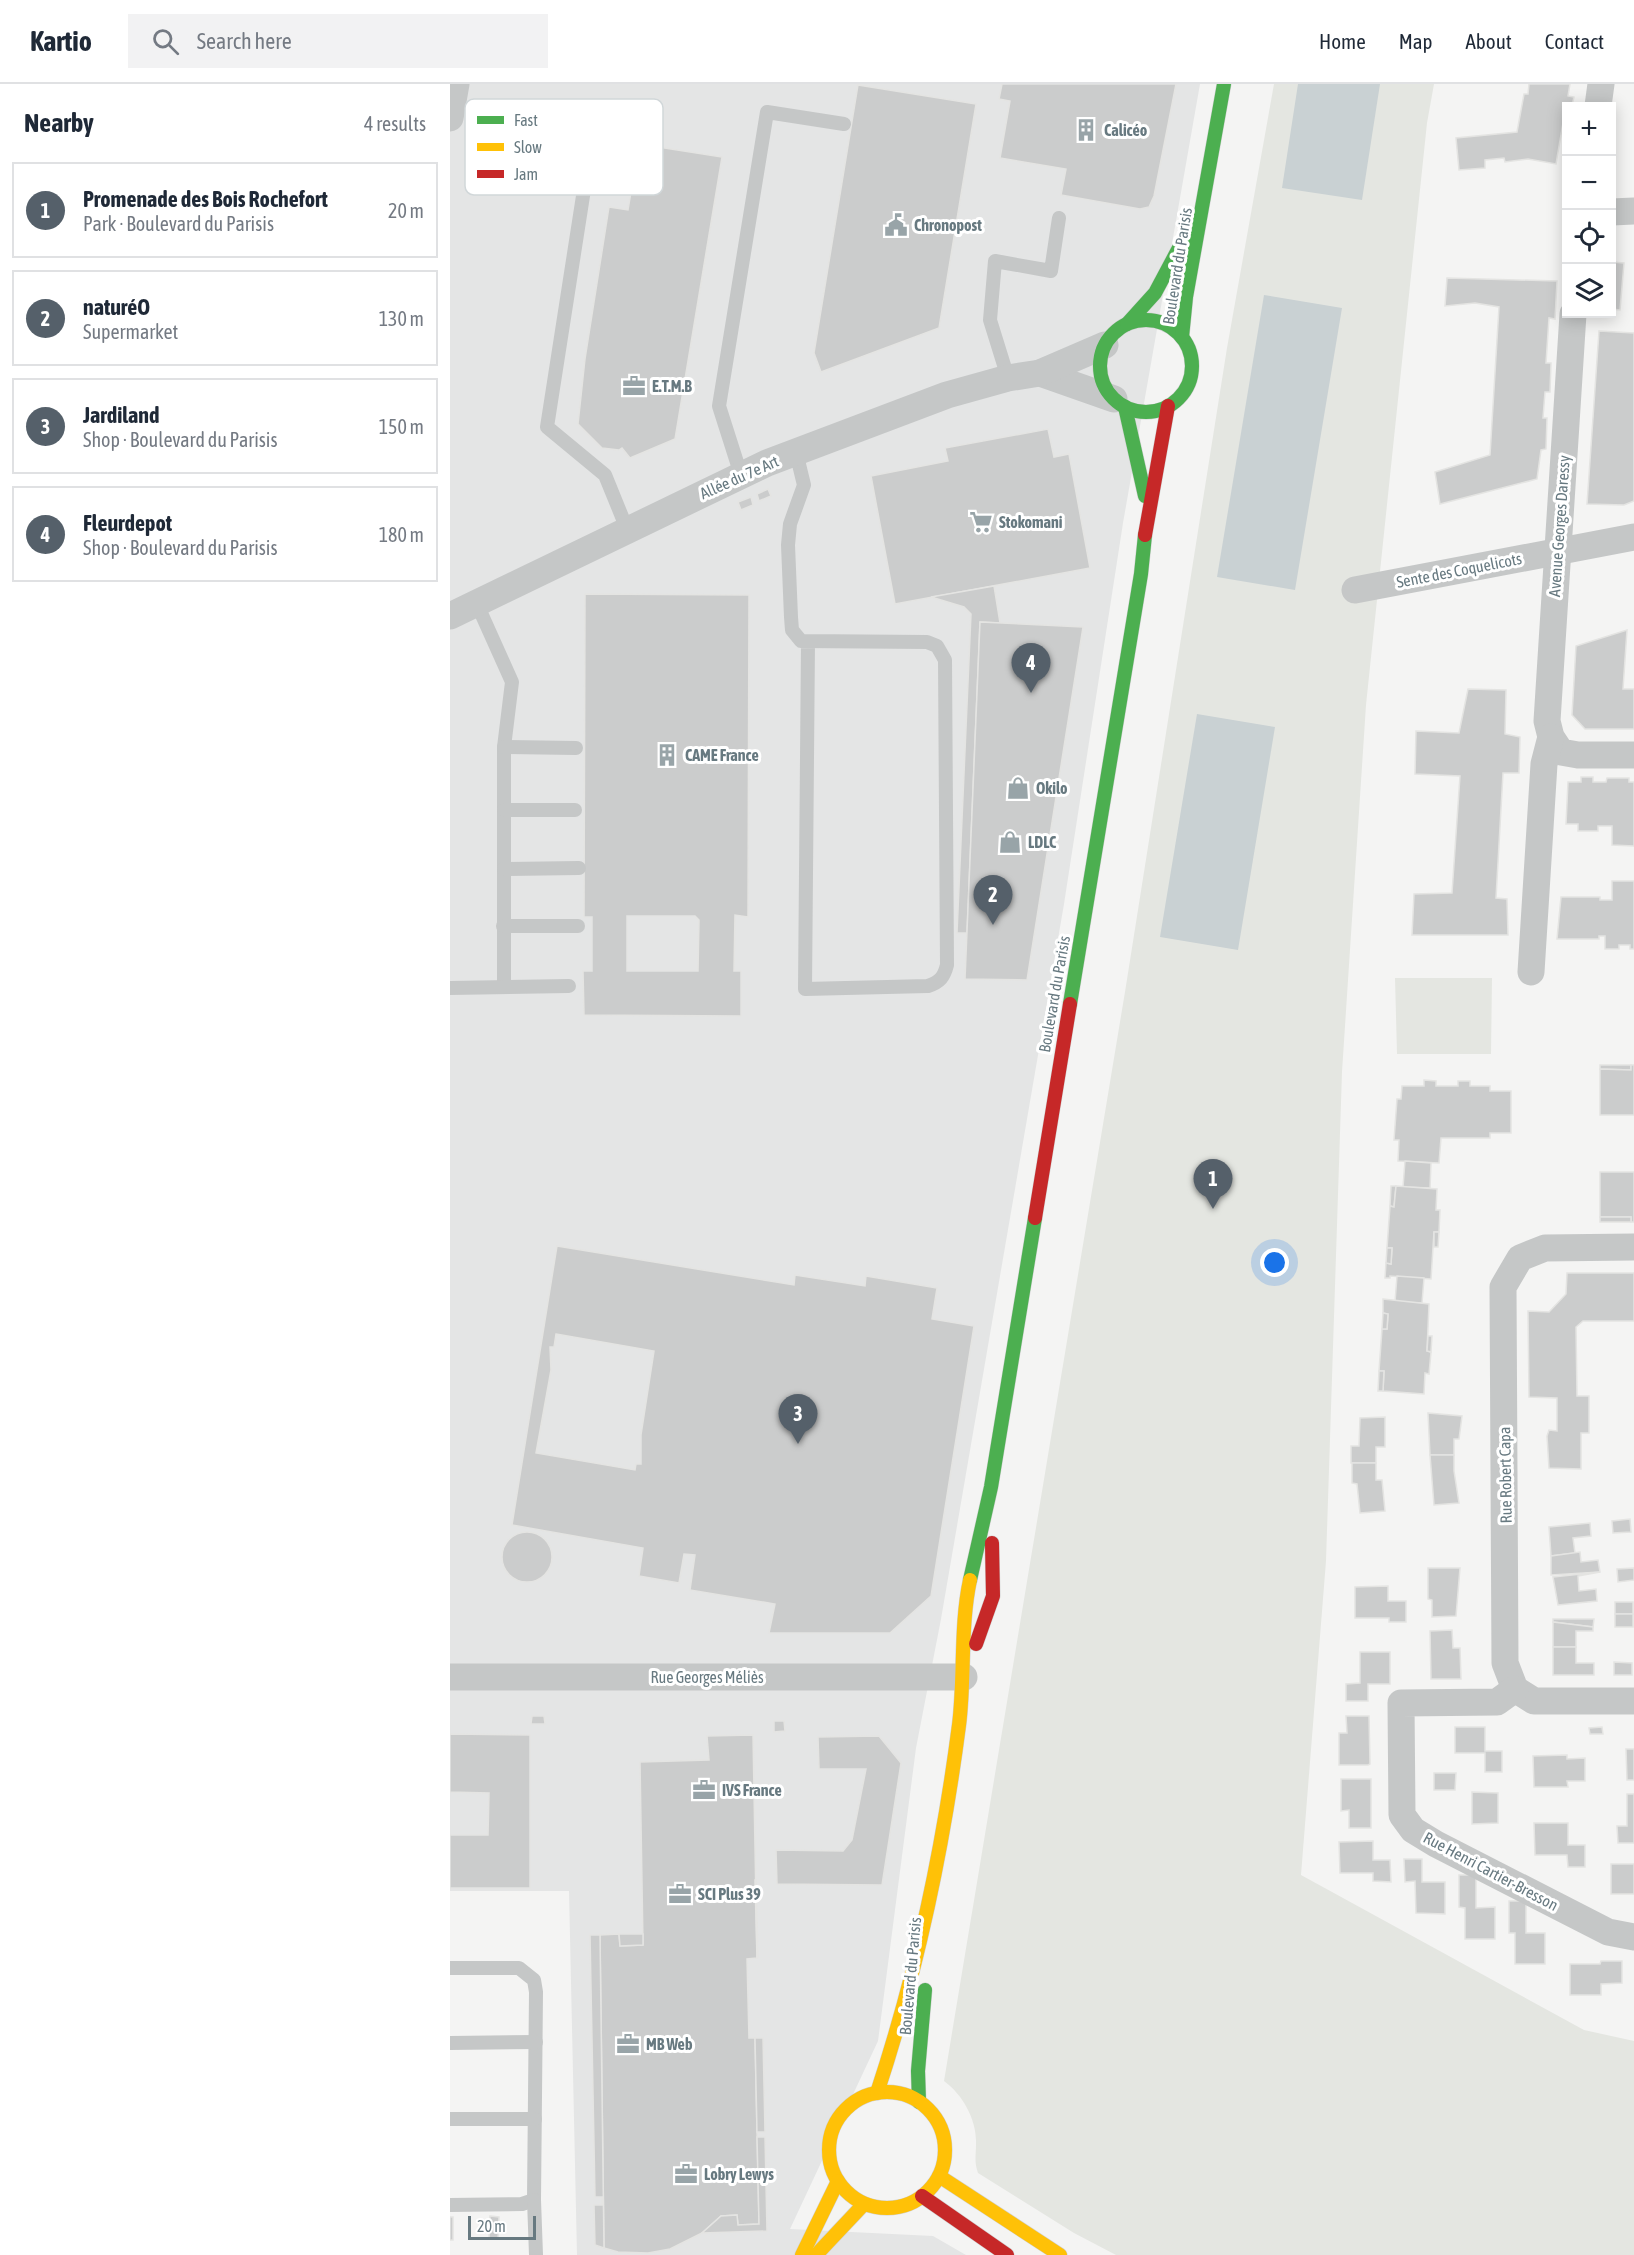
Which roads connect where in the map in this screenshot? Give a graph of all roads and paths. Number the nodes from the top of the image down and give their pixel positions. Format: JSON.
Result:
{"nodes":[{"id":1,"x":456,"y":84,"type":"edge"},
{"id":2,"x":1224,"y":84,"type":"edge"},
{"id":3,"x":1601,"y":84,"type":"edge"},
{"id":4,"x":1599,"y":102,"type":"edge"},
{"id":5,"x":450,"y":118,"type":"edge"},
{"id":6,"x":844,"y":124,"type":"dead end"},
{"id":7,"x":583,"y":195,"type":"edge"},
{"id":8,"x":1204,"y":200,"type":"junction"},
{"id":9,"x":1634,"y":211,"type":"edge"},
{"id":10,"x":1616,"y":213,"type":"edge"},
{"id":11,"x":1059,"y":218,"type":"dead end"},
{"id":12,"x":1573,"y":318,"type":"edge"},
{"id":13,"x":1126,"y":324,"type":"junction"},
{"id":14,"x":1182,"y":337,"type":"junction"},
{"id":15,"x":1105,"y":345,"type":"junction"},
{"id":16,"x":1040,"y":373,"type":"junction"},
{"id":17,"x":1008,"y":378,"type":"junction"},
{"id":18,"x":1120,"y":403,"type":"junction"},
{"id":19,"x":1168,"y":406,"type":"junction"},
{"id":20,"x":796,"y":452,"type":"junction"},
{"id":21,"x":741,"y":475,"type":"junction"},
{"id":22,"x":1148,"y":507,"type":"junction"},
{"id":23,"x":627,"y":529,"type":"junction"},
{"id":24,"x":1634,"y":537,"type":"edge"},
{"id":25,"x":1557,"y":552,"type":"junction"},
{"id":26,"x":1355,"y":590,"type":"dead end"},
{"id":27,"x":477,"y":604,"type":"junction"},
{"id":28,"x":450,"y":615,"type":"edge"},
{"id":29,"x":808,"y":642,"type":"junction"},
{"id":30,"x":1551,"y":737,"type":"junction"},
{"id":31,"x":504,"y":747,"type":"junction"},
{"id":32,"x":576,"y":748,"type":"dead end"},
{"id":33,"x":1634,"y":755,"type":"edge"},
{"id":34,"x":504,"y":810,"type":"junction"},
{"id":35,"x":575,"y":810,"type":"dead end"},
{"id":36,"x":579,"y":868,"type":"dead end"},
{"id":37,"x":504,"y":869,"type":"junction"},
{"id":38,"x":503,"y":926,"type":"junction"},
{"id":39,"x":578,"y":926,"type":"dead end"},
{"id":40,"x":1531,"y":972,"type":"dead end"},
{"id":41,"x":504,"y":986,"type":"junction"},
{"id":42,"x":569,"y":986,"type":"dead end"},
{"id":43,"x":450,"y":988,"type":"edge"},
{"id":44,"x":1634,"y":1247,"type":"edge"},
{"id":45,"x":991,"y":1487,"type":"junction"},
{"id":46,"x":450,"y":1677,"type":"edge"},
{"id":47,"x":964,"y":1677,"type":"junction"},
{"id":48,"x":1506,"y":1695,"type":"junction"},
{"id":49,"x":1634,"y":1701,"type":"edge"},
{"id":50,"x":937,"y":1854,"type":"junction"},
{"id":51,"x":1634,"y":1937,"type":"edge"},
{"id":52,"x":450,"y":1968,"type":"edge"},
{"id":53,"x":536,"y":2042,"type":"junction"},
{"id":54,"x":450,"y":2043,"type":"edge"},
{"id":55,"x":877,"y":2093,"type":"junction"},
{"id":56,"x":919,"y":2102,"type":"junction"},
{"id":57,"x":450,"y":2119,"type":"edge"},
{"id":58,"x":535,"y":2119,"type":"junction"},
{"id":59,"x":939,"y":2176,"type":"junction"},
{"id":60,"x":838,"y":2181,"type":"junction"},
{"id":61,"x":922,"y":2196,"type":"junction"},
{"id":62,"x":534,"y":2200,"type":"junction"},
{"id":63,"x":864,"y":2204,"type":"junction"},
{"id":64,"x":450,"y":2205,"type":"edge"},
{"id":65,"x":536,"y":2255,"type":"edge"},
{"id":66,"x":802,"y":2255,"type":"edge"},
{"id":67,"x":816,"y":2255,"type":"edge"},
{"id":68,"x":1007,"y":2255,"type":"edge"},
{"id":69,"x":1060,"y":2255,"type":"edge"}],
"edges":[{"from":1,"to":5,"type":"street"},
{"from":2,"to":8,"type":"street","name":"Boulevard du Parisis"},
{"from":3,"to":4,"type":"street"},
{"from":6,"to":21,"type":"lane"},
{"from":7,"to":23,"type":"lane"},
{"from":8,"to":13,"type":"street","name":"Boulevard du Parisis"},
{"from":8,"to":14,"type":"street","name":"Boulevard du Parisis"},
{"from":9,"to":10,"type":"street"},
{"from":11,"to":17,"type":"lane"},
{"from":12,"to":25,"type":"street","name":"Avenue Georges Daressy"},
{"from":13,"to":14,"type":"street"},
{"from":13,"to":15,"type":"street"},
{"from":14,"to":19,"type":"street"},
{"from":15,"to":16,"type":"street","name":"Allée du 7e Art"},
{"from":15,"to":18,"type":"street"},
{"from":16,"to":17,"type":"street","name":"Allée du 7e Art"},
{"from":16,"to":18,"type":"street","name":"Allée du 7e Art"},
{"from":17,"to":20,"type":"street","name":"Allée du 7e Art"},
{"from":18,"to":19,"type":"street"},
{"from":18,"to":22,"type":"street","name":"Boulevard du Parisis"},
{"from":19,"to":22,"type":"street","name":"Boulevard du Parisis"},
{"from":20,"to":21,"type":"street","name":"Allée du 7e Art"},
{"from":20,"to":29,"type":"lane"},
{"from":21,"to":23,"type":"street","name":"Allée du 7e Art"},
{"from":22,"to":45,"type":"street","name":"Boulevard du Parisis"},
{"from":23,"to":27,"type":"street","name":"Allée du 7e Art"},
{"from":24,"to":25,"type":"street","name":"Sente des Coquelicots"},
{"from":25,"to":26,"type":"street","name":"Sente des Coquelicots"},
{"from":25,"to":30,"type":"street","name":"Avenue Georges Daressy"},
{"from":27,"to":28,"type":"street","name":"Allée du 7e Art"},
{"from":27,"to":31,"type":"lane"},
{"from":29,"to":29,"type":"lane"},
{"from":30,"to":33,"type":"street"},
{"from":30,"to":40,"type":"street","name":"Avenue Georges Daressy"},
{"from":31,"to":32,"type":"lane"},
{"from":31,"to":34,"type":"lane"},
{"from":34,"to":35,"type":"lane"},
{"from":34,"to":37,"type":"lane"},
{"from":36,"to":37,"type":"lane"},
{"from":37,"to":38,"type":"lane"},
{"from":38,"to":39,"type":"lane"},
{"from":38,"to":41,"type":"lane"},
{"from":41,"to":42,"type":"lane"},
{"from":41,"to":43,"type":"lane"},
{"from":44,"to":48,"type":"street","name":"Rue Robert Capa"},
{"from":45,"to":47,"type":"street","name":"Boulevard du Parisis"},
{"from":45,"to":47,"type":"street","name":"Boulevard du Parisis"},
{"from":46,"to":47,"type":"street","name":"Rue Georges Méliès"},
{"from":47,"to":50,"type":"street","name":"Boulevard du Parisis"},
{"from":48,"to":49,"type":"street"},
{"from":48,"to":51,"type":"street","name":"Rue Henri Cartier-Bresson"},
{"from":50,"to":55,"type":"street","name":"Boulevard du Parisis"},
{"from":50,"to":56,"type":"street","name":"Boulevard du Parisis"},
{"from":52,"to":53,"type":"lane"},
{"from":53,"to":54,"type":"lane"},
{"from":53,"to":58,"type":"lane"},
{"from":55,"to":56,"type":"street"},
{"from":55,"to":60,"type":"street"},
{"from":56,"to":59,"type":"street"},
{"from":57,"to":58,"type":"lane"},
{"from":58,"to":62,"type":"lane"},
{"from":59,"to":61,"type":"street"},
{"from":59,"to":69,"type":"street"},
{"from":60,"to":63,"type":"street"},
{"from":60,"to":66,"type":"street"},
{"from":61,"to":63,"type":"street"},
{"from":61,"to":68,"type":"street"},
{"from":62,"to":64,"type":"lane"},
{"from":62,"to":65,"type":"lane"},
{"from":63,"to":67,"type":"street"}]}
